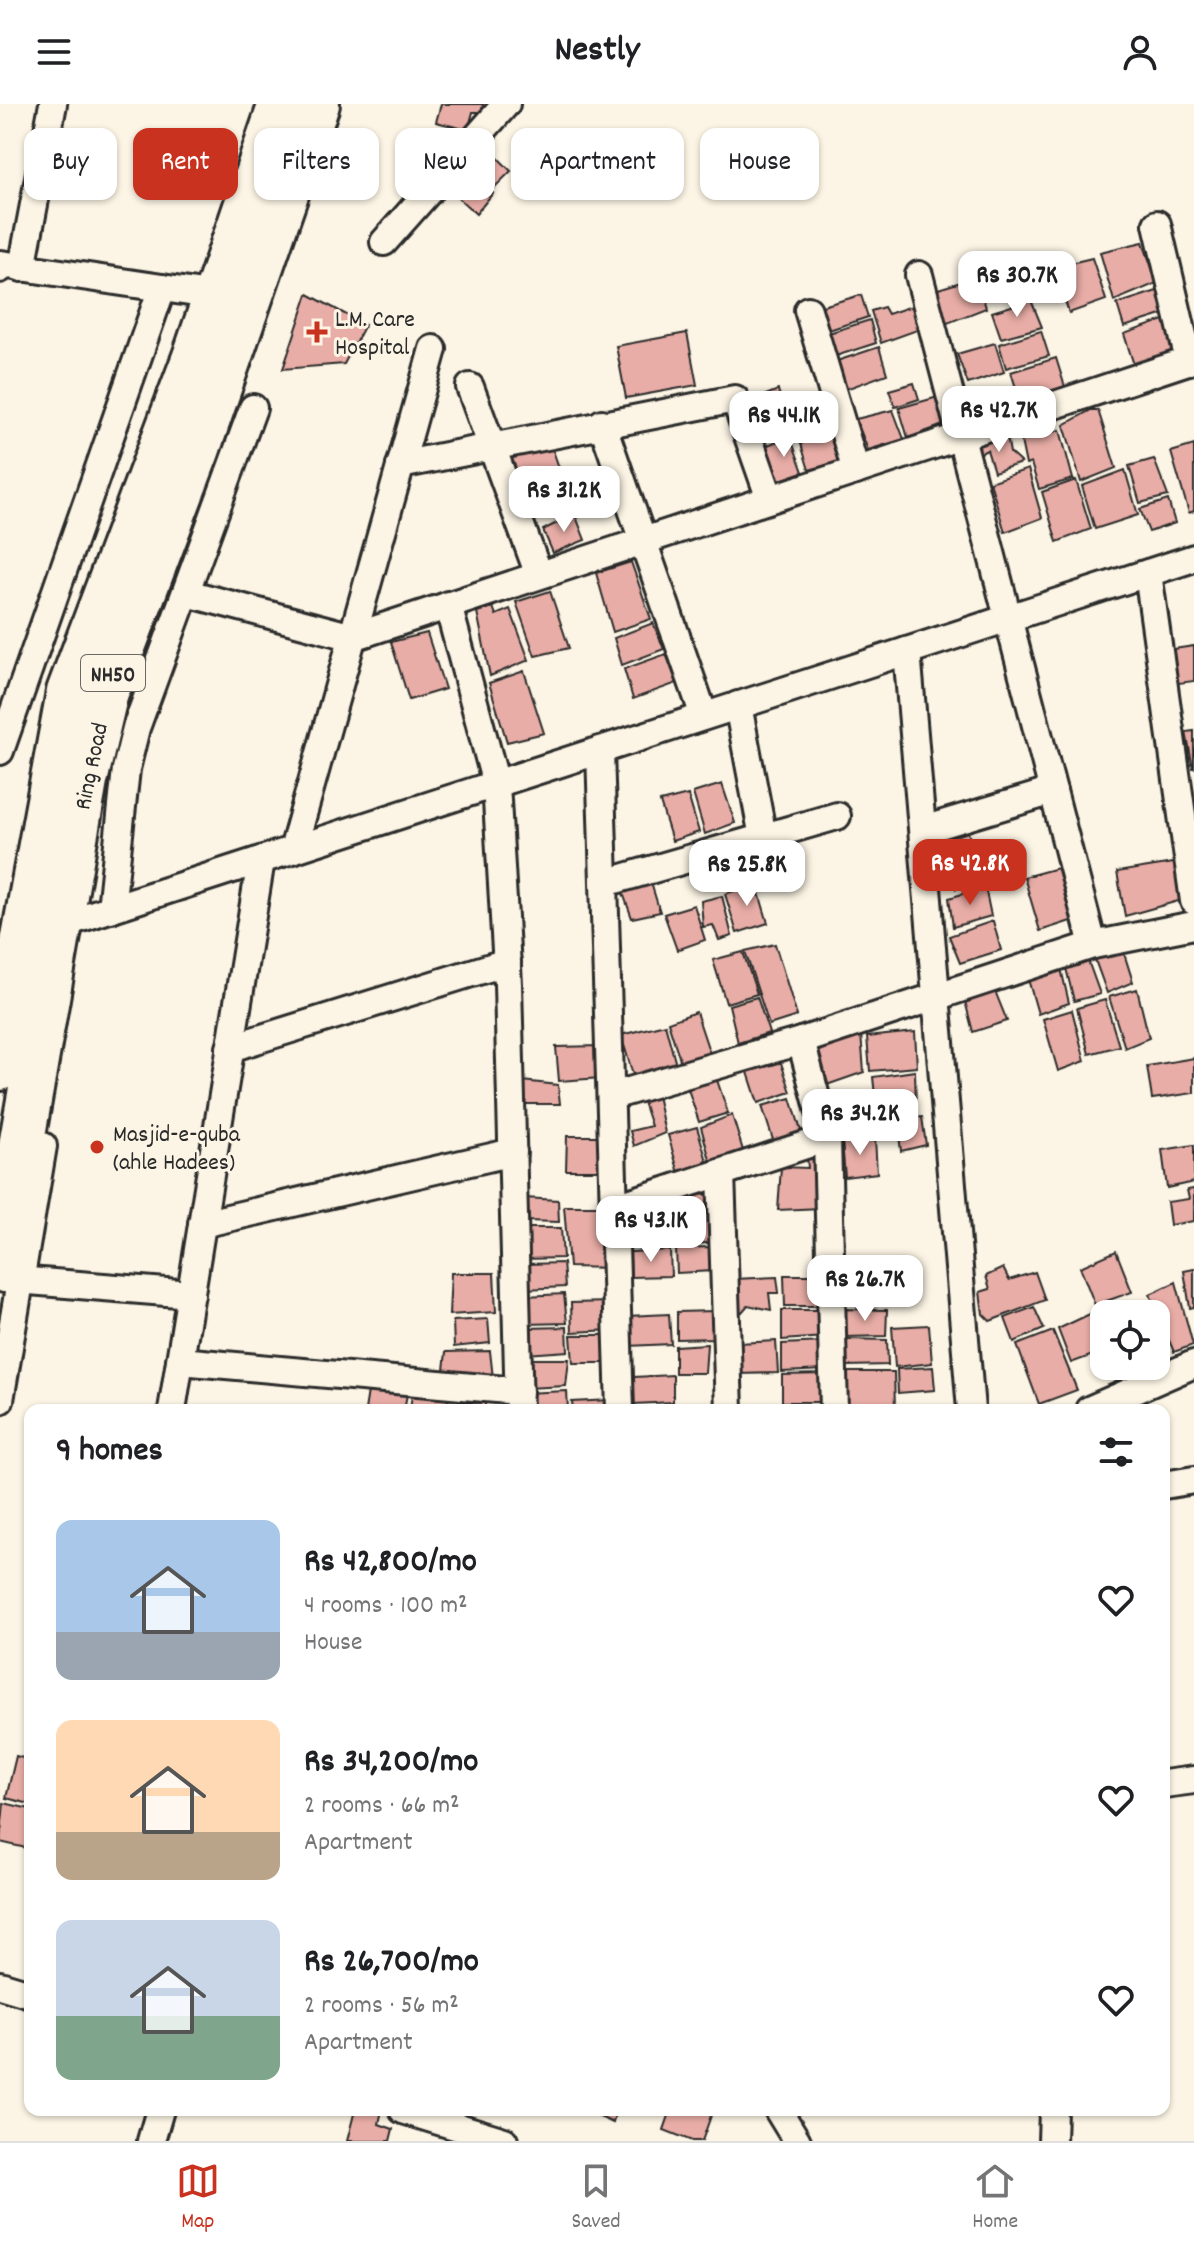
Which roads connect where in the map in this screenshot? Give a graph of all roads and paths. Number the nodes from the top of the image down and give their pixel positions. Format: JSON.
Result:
{"nodes":[{"id":1,"x":53,"y":104,"type":"edge"},
{"id":2,"x":281,"y":104,"type":"edge"},
{"id":3,"x":317,"y":104,"type":"edge"},
{"id":4,"x":506,"y":104,"type":"edge"},
{"id":5,"x":1157,"y":224,"type":"dead end"},
{"id":6,"x":384,"y":242,"type":"dead end"},
{"id":7,"x":6,"y":266,"type":"edge"},
{"id":8,"x":919,"y":275,"type":"dead end"},
{"id":9,"x":162,"y":288,"type":"junction"},
{"id":10,"x":216,"y":296,"type":"junction"},
{"id":11,"x":808,"y":310,"type":"dead end"},
{"id":12,"x":433,"y":349,"type":"dead end"},
{"id":13,"x":1192,"y":360,"type":"edge"},
{"id":14,"x":470,"y":387,"type":"dead end"},
{"id":15,"x":253,"y":408,"type":"dead end"},
{"id":16,"x":602,"y":423,"type":"junction"},
{"id":17,"x":963,"y":435,"type":"junction"},
{"id":18,"x":492,"y":449,"type":"junction"},
{"id":19,"x":400,"y":465,"type":"junction"},
{"id":20,"x":856,"y":471,"type":"junction"},
{"id":21,"x":770,"y":499,"type":"junction"},
{"id":22,"x":643,"y":540,"type":"junction"},
{"id":23,"x":1194,"y":558,"type":"edge"},
{"id":24,"x":1148,"y":573,"type":"junction"},
{"id":25,"x":539,"y":575,"type":"junction"},
{"id":26,"x":187,"y":593,"type":"junction"},
{"id":27,"x":448,"y":605,"type":"junction"},
{"id":28,"x":1008,"y":618,"type":"junction"},
{"id":29,"x":353,"y":637,"type":"junction"},
{"id":30,"x":907,"y":651,"type":"junction"},
{"id":31,"x":738,"y":705,"type":"junction"},
{"id":32,"x":704,"y":716,"type":"junction"},
{"id":33,"x":600,"y":750,"type":"junction"},
{"id":34,"x":0,"y":751,"type":"edge"},
{"id":35,"x":496,"y":784,"type":"junction"},
{"id":36,"x":1053,"y":791,"type":"junction"},
{"id":37,"x":837,"y":816,"type":"dead end"},
{"id":38,"x":923,"y":830,"type":"junction"},
{"id":39,"x":763,"y":837,"type":"junction"},
{"id":40,"x":293,"y":850,"type":"junction"},
{"id":41,"x":261,"y":860,"type":"junction"},
{"id":42,"x":605,"y":883,"type":"junction"},
{"id":43,"x":1194,"y":901,"type":"edge"},
{"id":44,"x":111,"y":909,"type":"junction"},
{"id":45,"x":60,"y":925,"type":"junction"},
{"id":46,"x":1194,"y":925,"type":"edge"},
{"id":47,"x":1093,"y":945,"type":"junction"},
{"id":48,"x":507,"y":962,"type":"junction"},
{"id":49,"x":938,"y":996,"type":"junction"},
{"id":50,"x":801,"y":1041,"type":"junction"},
{"id":51,"x":230,"y":1048,"type":"junction"},
{"id":52,"x":0,"y":1068,"type":"edge"},
{"id":53,"x":612,"y":1096,"type":"junction"},
{"id":54,"x":827,"y":1138,"type":"junction"},
{"id":55,"x":513,"y":1152,"type":"junction"},
{"id":56,"x":721,"y":1173,"type":"junction"},
{"id":57,"x":616,"y":1207,"type":"junction"},
{"id":58,"x":202,"y":1224,"type":"junction"},
{"id":59,"x":7,"y":1275,"type":"edge"},
{"id":60,"x":191,"y":1294,"type":"junction"},
{"id":61,"x":180,"y":1361,"type":"junction"},
{"id":62,"x":1194,"y":1364,"type":"edge"},
{"id":63,"x":0,"y":1400,"type":"edge"},
{"id":64,"x":519,"y":1400,"type":"edge"},
{"id":65,"x":173,"y":1404,"type":"edge"},
{"id":66,"x":620,"y":1404,"type":"edge"},
{"id":67,"x":729,"y":1404,"type":"edge"},
{"id":68,"x":834,"y":1404,"type":"edge"},
{"id":69,"x":971,"y":1404,"type":"edge"},
{"id":70,"x":1103,"y":1404,"type":"edge"},
{"id":71,"x":1194,"y":1480,"type":"edge"},
{"id":72,"x":1170,"y":1484,"type":"edge"},
{"id":73,"x":1194,"y":1780,"type":"edge"},
{"id":74,"x":1170,"y":1783,"type":"edge"},
{"id":75,"x":0,"y":1985,"type":"edge"},
{"id":76,"x":24,"y":1992,"type":"edge"},
{"id":77,"x":158,"y":2116,"type":"edge"},
{"id":78,"x":423,"y":2116,"type":"edge"},
{"id":79,"x":782,"y":2116,"type":"edge"},
{"id":80,"x":1053,"y":2116,"type":"edge"},
{"id":81,"x":151,"y":2141,"type":"edge"},
{"id":82,"x":504,"y":2141,"type":"edge"},
{"id":83,"x":797,"y":2141,"type":"edge"},
{"id":84,"x":1052,"y":2141,"type":"edge"}],
"edges":[{"from":1,"to":7,"type":"street"},
{"from":2,"to":10,"type":"highway","name":"Ring Road","number":"NH50"},
{"from":3,"to":45,"type":"highway","name":"Ring Road","number":"NH50"},
{"from":4,"to":6,"type":"street"},
{"from":5,"to":13,"type":"street"},
{"from":7,"to":9,"type":"street"},
{"from":8,"to":17,"type":"street"},
{"from":9,"to":10,"type":"street"},
{"from":9,"to":34,"type":"street"},
{"from":10,"to":52,"type":"highway","name":"Ring Road","number":"NH50"},
{"from":11,"to":20,"type":"street"},
{"from":12,"to":19,"type":"street"},
{"from":13,"to":17,"type":"street"},
{"from":14,"to":18,"type":"street"},
{"from":15,"to":26,"type":"street"},
{"from":16,"to":18,"type":"street"},
{"from":16,"to":21,"type":"street"},
{"from":16,"to":22,"type":"street"},
{"from":17,"to":20,"type":"street"},
{"from":17,"to":28,"type":"street"},
{"from":18,"to":19,"type":"street"},
{"from":18,"to":25,"type":"street"},
{"from":19,"to":29,"type":"street"},
{"from":20,"to":21,"type":"street"},
{"from":21,"to":22,"type":"street"},
{"from":22,"to":25,"type":"street"},
{"from":22,"to":32,"type":"street"},
{"from":23,"to":24,"type":"street"},
{"from":24,"to":28,"type":"street"},
{"from":24,"to":43,"type":"street"},
{"from":25,"to":27,"type":"street"},
{"from":26,"to":29,"type":"street"},
{"from":26,"to":44,"type":"street"},
{"from":27,"to":29,"type":"street"},
{"from":27,"to":35,"type":"street"},
{"from":28,"to":30,"type":"street"},
{"from":28,"to":36,"type":"street"},
{"from":29,"to":40,"type":"street"},
{"from":30,"to":31,"type":"street"},
{"from":30,"to":38,"type":"street"},
{"from":31,"to":32,"type":"street"},
{"from":31,"to":39,"type":"street"},
{"from":32,"to":33,"type":"street"},
{"from":33,"to":35,"type":"street"},
{"from":33,"to":42,"type":"street"},
{"from":35,"to":40,"type":"street"},
{"from":35,"to":48,"type":"street"},
{"from":36,"to":38,"type":"street"},
{"from":36,"to":47,"type":"street"},
{"from":37,"to":39,"type":"street"},
{"from":38,"to":49,"type":"street"},
{"from":39,"to":42,"type":"street"},
{"from":40,"to":41,"type":"street"},
{"from":41,"to":44,"type":"street"},
{"from":41,"to":51,"type":"street"},
{"from":42,"to":53,"type":"street"},
{"from":44,"to":45,"type":"street"},
{"from":45,"to":59,"type":"highway","name":"Ring Road","number":"NH50"},
{"from":46,"to":47,"type":"street"},
{"from":47,"to":49,"type":"street"},
{"from":48,"to":51,"type":"street"},
{"from":48,"to":55,"type":"street"},
{"from":49,"to":50,"type":"street"},
{"from":49,"to":69,"type":"street"},
{"from":50,"to":53,"type":"street"},
{"from":50,"to":54,"type":"street"},
{"from":51,"to":58,"type":"street"},
{"from":53,"to":57,"type":"street"},
{"from":54,"to":56,"type":"street"},
{"from":54,"to":68,"type":"street"},
{"from":55,"to":58,"type":"street"},
{"from":55,"to":64,"type":"street"},
{"from":56,"to":57,"type":"street"},
{"from":56,"to":67,"type":"street"},
{"from":57,"to":66,"type":"street"},
{"from":58,"to":60,"type":"street"},
{"from":59,"to":60,"type":"street"},
{"from":59,"to":63,"type":"street"},
{"from":60,"to":61,"type":"street"},
{"from":61,"to":64,"type":"street"},
{"from":61,"to":65,"type":"street"},
{"from":62,"to":70,"type":"street"},
{"from":71,"to":72,"type":"street"},
{"from":73,"to":74,"type":"street"},
{"from":75,"to":76,"type":"street"},
{"from":77,"to":81,"type":"street"},
{"from":78,"to":82,"type":"street"},
{"from":79,"to":83,"type":"street"},
{"from":80,"to":84,"type":"street"}]}
